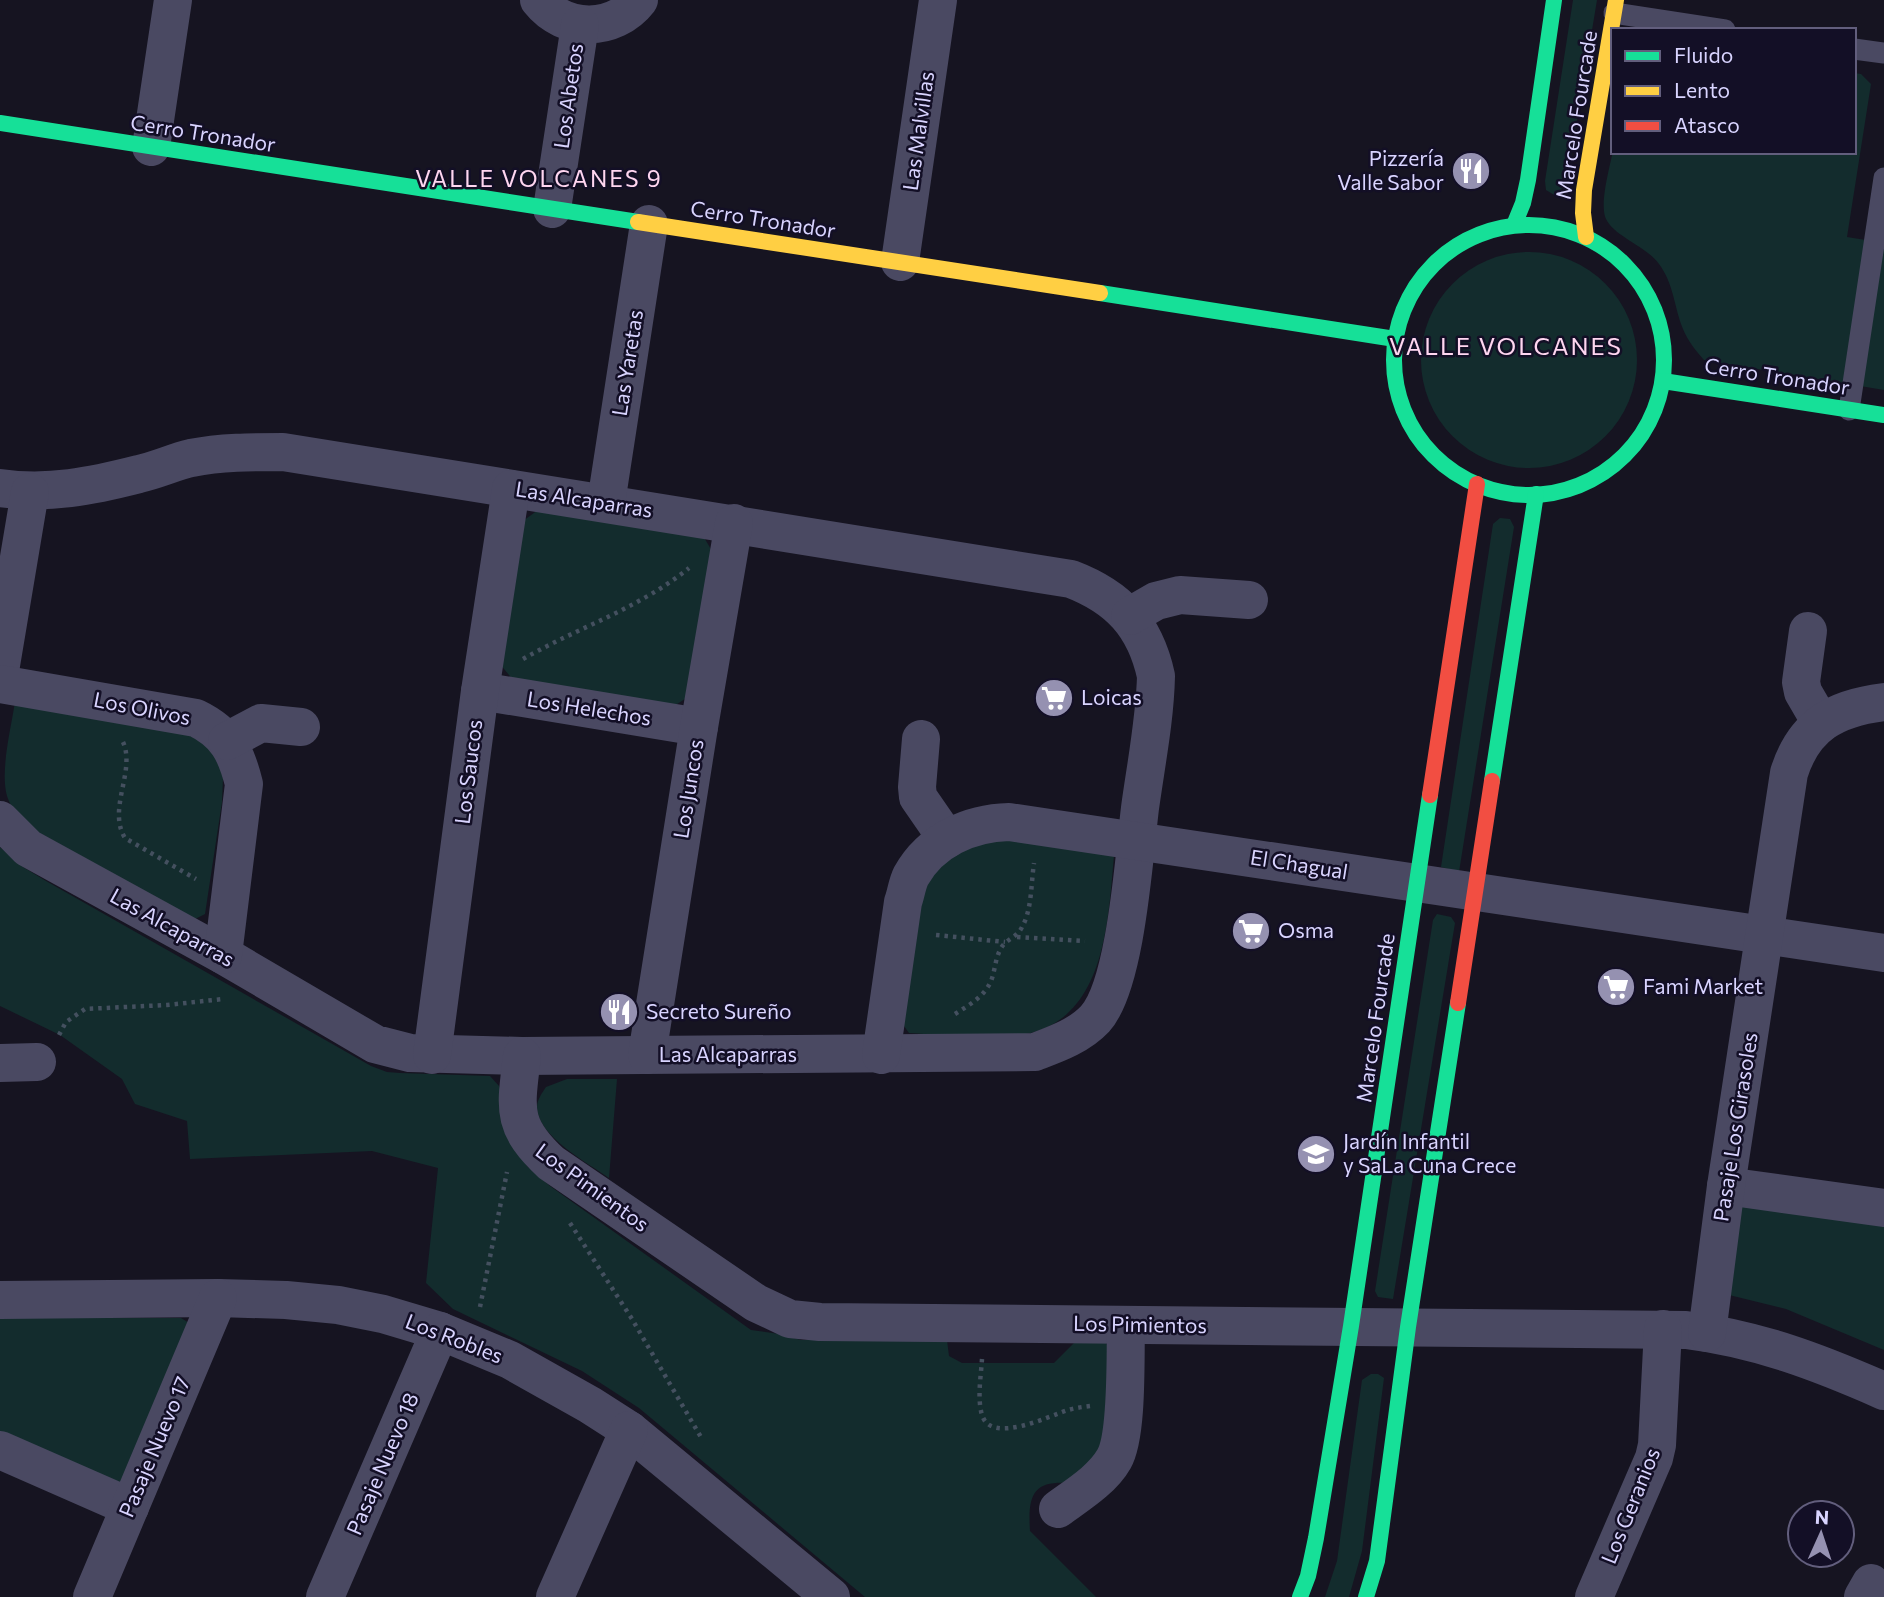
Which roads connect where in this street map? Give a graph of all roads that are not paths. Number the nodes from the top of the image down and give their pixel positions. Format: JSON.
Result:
{"nodes":[{"id":1,"x":173,"y":0,"type":"edge"},
{"id":2,"x":539,"y":0,"type":"edge"},
{"id":3,"x":639,"y":0,"type":"edge"},
{"id":4,"x":938,"y":0,"type":"edge"},
{"id":5,"x":1554,"y":0,"type":"edge"},
{"id":6,"x":1615,"y":7,"type":"edge"},
{"id":7,"x":580,"y":25,"type":"junction"},
{"id":8,"x":1611,"y":28,"type":"edge"},
{"id":9,"x":1715,"y":28,"type":"edge"},
{"id":10,"x":1611,"y":31,"type":"edge"},
{"id":11,"x":1856,"y":49,"type":"edge"},
{"id":12,"x":1884,"y":53,"type":"edge"},
{"id":13,"x":0,"y":123,"type":"edge"},
{"id":14,"x":151,"y":147,"type":"junction"},
{"id":15,"x":1884,"y":178,"type":"edge"},
{"id":16,"x":552,"y":209,"type":"junction"},
{"id":17,"x":649,"y":224,"type":"junction"},
{"id":18,"x":1881,"y":224,"type":"edge"},
{"id":19,"x":1514,"y":225,"type":"junction"},
{"id":20,"x":1586,"y":237,"type":"junction"},
{"id":21,"x":900,"y":262,"type":"junction"},
{"id":22,"x":1395,"y":339,"type":"junction"},
{"id":23,"x":1663,"y":381,"type":"junction"},
{"id":24,"x":1849,"y":410,"type":"junction"},
{"id":25,"x":1884,"y":415,"type":"edge"},
{"id":26,"x":1477,"y":484,"type":"junction"},
{"id":27,"x":511,"y":489,"type":"junction"},
{"id":28,"x":15,"y":490,"type":"edge"},
{"id":29,"x":1536,"y":494,"type":"junction"},
{"id":30,"x":606,"y":503,"type":"junction"},
{"id":31,"x":734,"y":523,"type":"junction"},
{"id":32,"x":1249,"y":600,"type":"dead end"},
{"id":33,"x":1130,"y":617,"type":"junction"},
{"id":34,"x":1808,"y":631,"type":"dead end"},
{"id":35,"x":0,"y":671,"type":"edge"},
{"id":36,"x":0,"y":684,"type":"edge"},
{"id":37,"x":480,"y":691,"type":"junction"},
{"id":38,"x":1884,"y":702,"type":"edge"},
{"id":39,"x":1821,"y":723,"type":"junction"},
{"id":40,"x":301,"y":727,"type":"dead end"},
{"id":41,"x":699,"y":727,"type":"junction"},
{"id":42,"x":921,"y":739,"type":"dead end"},
{"id":43,"x":227,"y":741,"type":"junction"},
{"id":44,"x":0,"y":820,"type":"edge"},
{"id":45,"x":947,"y":839,"type":"junction"},
{"id":46,"x":1136,"y":840,"type":"junction"},
{"id":47,"x":1417,"y":884,"type":"junction"},
{"id":48,"x":1474,"y":892,"type":"junction"},
{"id":49,"x":1766,"y":935,"type":"junction"},
{"id":50,"x":1884,"y":953,"type":"edge"},
{"id":51,"x":223,"y":955,"type":"junction"},
{"id":52,"x":432,"y":1055,"type":"junction"},
{"id":53,"x":647,"y":1055,"type":"junction"},
{"id":54,"x":881,"y":1055,"type":"junction"},
{"id":55,"x":522,"y":1056,"type":"junction"},
{"id":56,"x":1726,"y":1186,"type":"junction"},
{"id":57,"x":1884,"y":1208,"type":"edge"},
{"id":58,"x":218,"y":1298,"type":"junction"},
{"id":59,"x":0,"y":1300,"type":"edge"},
{"id":60,"x":1126,"y":1325,"type":"junction"},
{"id":61,"x":1351,"y":1326,"type":"junction"},
{"id":62,"x":1408,"y":1328,"type":"junction"},
{"id":63,"x":1663,"y":1329,"type":"junction"},
{"id":64,"x":1707,"y":1333,"type":"junction"},
{"id":65,"x":457,"y":1337,"type":"junction"},
{"id":66,"x":1884,"y":1391,"type":"edge"},
{"id":67,"x":629,"y":1430,"type":"junction"},
{"id":68,"x":0,"y":1450,"type":"edge"},
{"id":69,"x":130,"y":1507,"type":"junction"},
{"id":70,"x":1058,"y":1509,"type":"dead end"},
{"id":71,"x":788,"y":1582,"type":"edge"},
{"id":72,"x":92,"y":1597,"type":"edge"},
{"id":73,"x":325,"y":1597,"type":"edge"},
{"id":74,"x":555,"y":1597,"type":"edge"},
{"id":75,"x":831,"y":1597,"type":"edge"},
{"id":76,"x":1300,"y":1597,"type":"edge"},
{"id":77,"x":1366,"y":1597,"type":"edge"},
{"id":78,"x":1594,"y":1597,"type":"edge"}],
"edges":[{"from":1,"to":14,"type":"street"},
{"from":2,"to":7,"type":"street","name":"Los Abetos"},
{"from":3,"to":7,"type":"street","name":"Los Abetos"},
{"from":4,"to":21,"type":"street","name":"Las Malvillas"},
{"from":5,"to":19,"type":"street","name":"Marcelo Fourcade"},
{"from":6,"to":8,"type":"street","name":"Marcelo Fourcade"},
{"from":6,"to":9,"type":"lane"},
{"from":7,"to":16,"type":"street","name":"Los Abetos"},
{"from":10,"to":20,"type":"street","name":"Marcelo Fourcade"},
{"from":11,"to":12,"type":"lane"},
{"from":13,"to":14,"type":"street","name":"Cerro Tronador"},
{"from":14,"to":16,"type":"street","name":"Cerro Tronador"},
{"from":15,"to":18,"type":"lane"},
{"from":16,"to":17,"type":"street","name":"Cerro Tronador"},
{"from":17,"to":21,"type":"street","name":"Cerro Tronador"},
{"from":17,"to":30,"type":"street","name":"Las Yaretas"},
{"from":18,"to":24,"type":"lane"},
{"from":19,"to":20,"type":"street","name":"Marcelo Fourcade"},
{"from":19,"to":22,"type":"street","name":"Marcelo Fourcade"},
{"from":20,"to":23,"type":"street","name":"Marcelo Fourcade"},
{"from":21,"to":22,"type":"street","name":"Cerro Tronador"},
{"from":22,"to":26,"type":"street","name":"Marcelo Fourcade"},
{"from":23,"to":24,"type":"street","name":"Cerro Tronador"},
{"from":23,"to":29,"type":"street","name":"Marcelo Fourcade"},
{"from":24,"to":25,"type":"street","name":"Cerro Tronador"},
{"from":26,"to":29,"type":"street","name":"Marcelo Fourcade"},
{"from":26,"to":47,"type":"street","name":"Marcelo Fourcade"},
{"from":27,"to":28,"type":"street","name":"Las Alcaparras"},
{"from":27,"to":30,"type":"street","name":"Las Alcaparras"},
{"from":27,"to":37,"type":"street","name":"Los Saucos"},
{"from":28,"to":35,"type":"street","name":"Las Alcaparras"},
{"from":29,"to":48,"type":"street"},
{"from":30,"to":31,"type":"street","name":"Las Alcaparras"},
{"from":31,"to":33,"type":"street","name":"Las Alcaparras"},
{"from":31,"to":41,"type":"street","name":"Los Juncos"},
{"from":32,"to":33,"type":"street"},
{"from":33,"to":46,"type":"street","name":"Las Alcaparras"},
{"from":34,"to":39,"type":"street"},
{"from":36,"to":43,"type":"street","name":"Los Olivos"},
{"from":37,"to":41,"type":"street","name":"Los Helechos"},
{"from":37,"to":52,"type":"street","name":"Los Saucos"},
{"from":38,"to":39,"type":"street","name":"Pasaje Los Girasoles"},
{"from":39,"to":49,"type":"street","name":"Pasaje Los Girasoles"},
{"from":40,"to":43,"type":"street"},
{"from":41,"to":53,"type":"street","name":"Los Juncos"},
{"from":42,"to":45,"type":"street"},
{"from":43,"to":51,"type":"street"},
{"from":44,"to":51,"type":"street","name":"Las Alcaparras"},
{"from":45,"to":46,"type":"street","name":"El Chagual"},
{"from":45,"to":54,"type":"street","name":"El Chagual"},
{"from":46,"to":47,"type":"street","name":"El Chagual"},
{"from":46,"to":54,"type":"street","name":"Las Alcaparras"},
{"from":47,"to":48,"type":"street","name":"El Chagual"},
{"from":47,"to":61,"type":"street","name":"Marcelo Fourcade"},
{"from":48,"to":49,"type":"street","name":"El Chagual"},
{"from":48,"to":62,"type":"street"},
{"from":49,"to":50,"type":"street","name":"El Chagual"},
{"from":49,"to":56,"type":"street","name":"Pasaje Los Girasoles"},
{"from":51,"to":52,"type":"street","name":"Las Alcaparras"},
{"from":52,"to":55,"type":"street","name":"Las Alcaparras"},
{"from":53,"to":54,"type":"street","name":"Las Alcaparras"},
{"from":53,"to":55,"type":"street","name":"Las Alcaparras"},
{"from":55,"to":60,"type":"street","name":"Los Pimientos"},
{"from":56,"to":57,"type":"street"},
{"from":56,"to":64,"type":"street","name":"Pasaje Los Girasoles"},
{"from":58,"to":59,"type":"street","name":"Los Robles"},
{"from":58,"to":65,"type":"street","name":"Los Robles"},
{"from":58,"to":69,"type":"street","name":"Pasaje Nuevo 17"},
{"from":60,"to":61,"type":"street","name":"Los Pimientos"},
{"from":60,"to":70,"type":"street"},
{"from":61,"to":62,"type":"street","name":"Los Pimientos"},
{"from":61,"to":76,"type":"street","name":"Marcelo Fourcade"},
{"from":62,"to":63,"type":"street","name":"Los Pimientos"},
{"from":62,"to":77,"type":"street"},
{"from":63,"to":64,"type":"street","name":"Los Pimientos"},
{"from":63,"to":78,"type":"street","name":"Los Geranios"},
{"from":64,"to":66,"type":"street","name":"Los Pimientos"},
{"from":65,"to":67,"type":"street","name":"Los Robles"},
{"from":65,"to":73,"type":"street","name":"Pasaje Nuevo 18"},
{"from":67,"to":71,"type":"street","name":"Los Robles"},
{"from":67,"to":74,"type":"street"},
{"from":68,"to":69,"type":"street"},
{"from":69,"to":72,"type":"street","name":"Pasaje Nuevo 17"},
{"from":71,"to":75,"type":"street","name":"Los Robles"}]}
